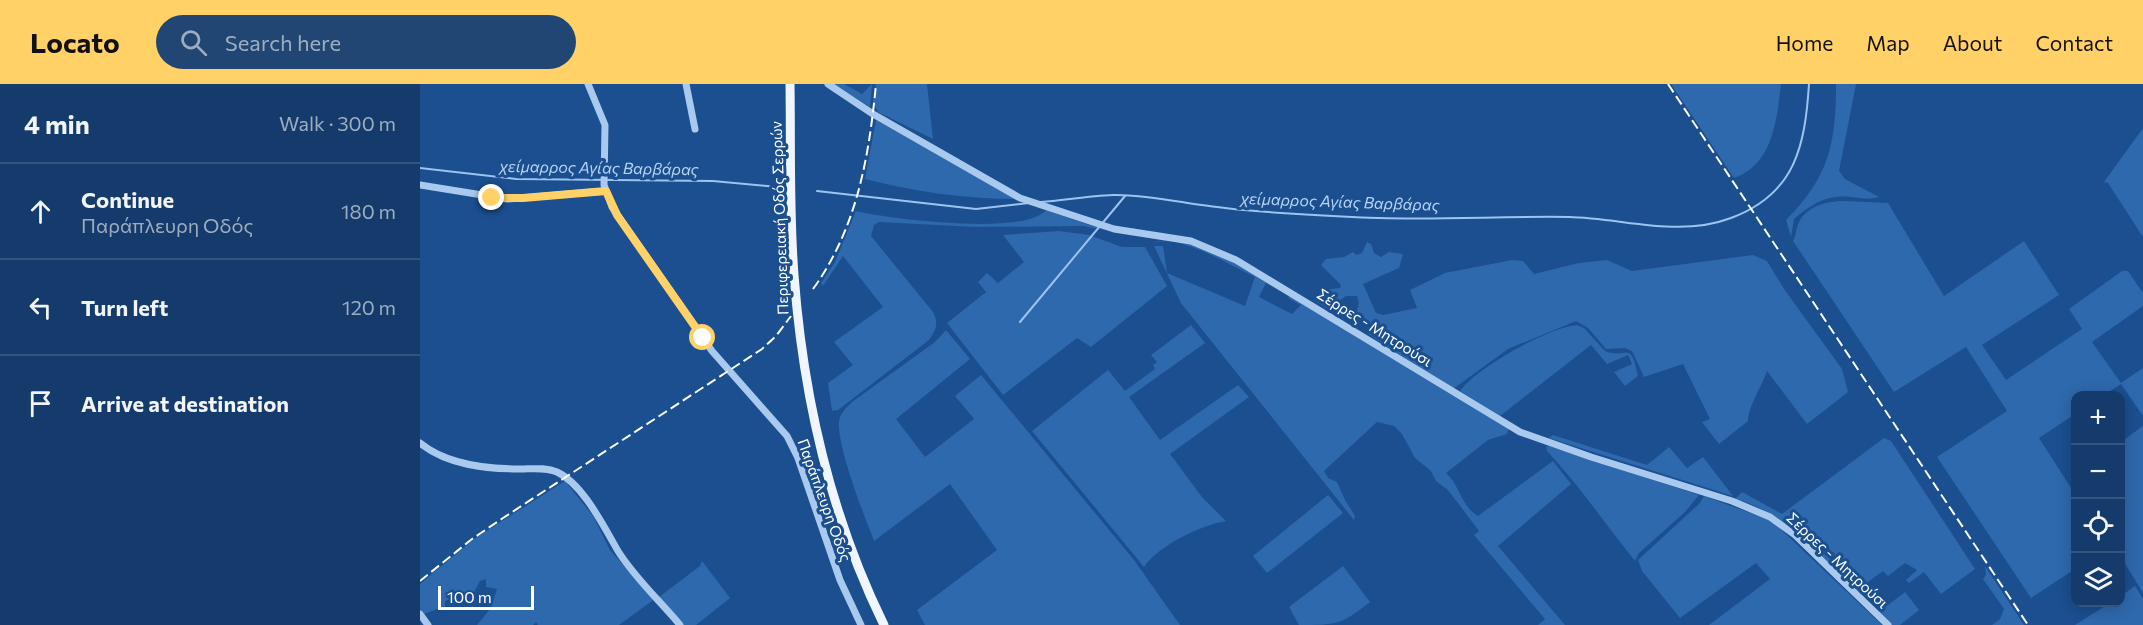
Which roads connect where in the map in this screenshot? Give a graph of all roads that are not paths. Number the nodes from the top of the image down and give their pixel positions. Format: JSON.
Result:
{"nodes":[{"id":1,"x":588,"y":84,"type":"edge"},
{"id":2,"x":686,"y":84,"type":"edge"},
{"id":3,"x":790,"y":84,"type":"edge"},
{"id":4,"x":828,"y":84,"type":"edge"},
{"id":5,"x":694,"y":129,"type":"dead end"},
{"id":6,"x":420,"y":185,"type":"edge"},
{"id":7,"x":605,"y":188,"type":"junction"},
{"id":8,"x":420,"y":443,"type":"edge"},
{"id":9,"x":420,"y":614,"type":"edge"},
{"id":10,"x":428,"y":625,"type":"edge"},
{"id":11,"x":680,"y":625,"type":"edge"},
{"id":12,"x":861,"y":625,"type":"edge"},
{"id":13,"x":884,"y":625,"type":"edge"},
{"id":14,"x":1888,"y":625,"type":"edge"}],
"edges":[{"from":1,"to":7,"type":"street","name":"Παράπλευρη Οδός"},
{"from":2,"to":5,"type":"street"},
{"from":3,"to":13,"type":"main road","name":"Περιφερειακή Οδός Σερρών"},
{"from":4,"to":14,"type":"street","name":"Σέρρες - Μητρούσι"},
{"from":6,"to":7,"type":"street"},
{"from":7,"to":12,"type":"street","name":"Παράπλευρη Οδός"},
{"from":8,"to":11,"type":"street"},
{"from":9,"to":10,"type":"street"}]}
